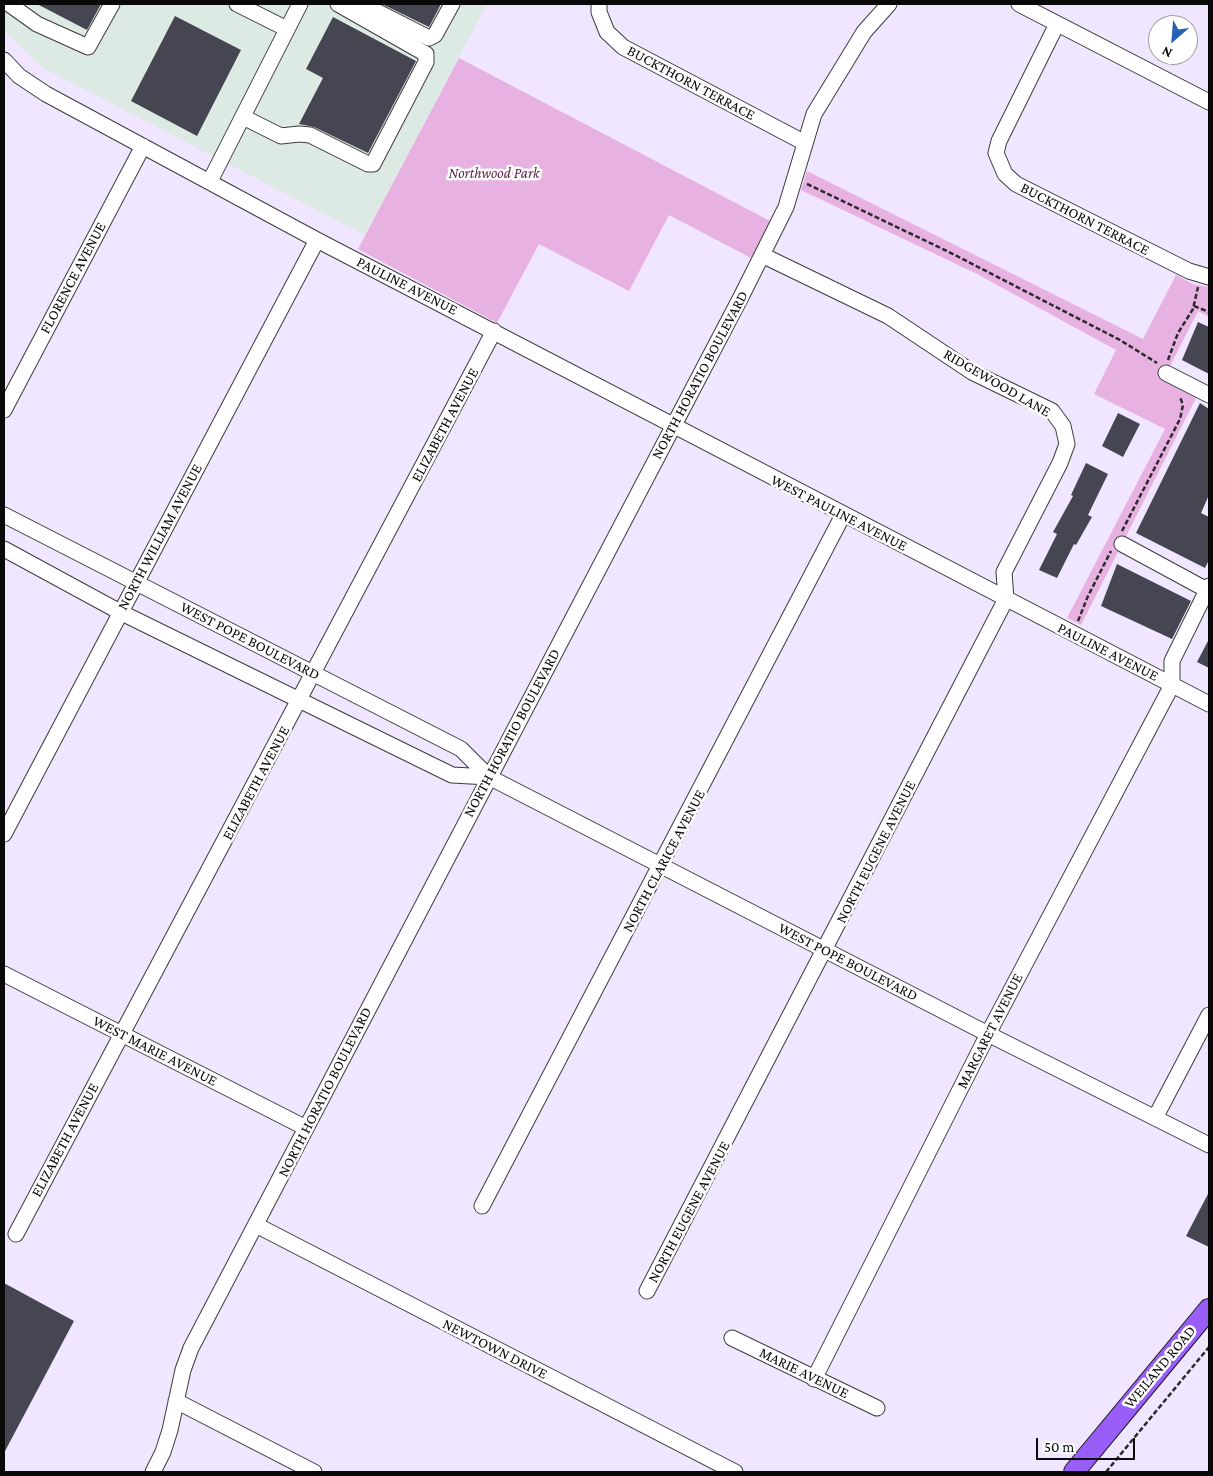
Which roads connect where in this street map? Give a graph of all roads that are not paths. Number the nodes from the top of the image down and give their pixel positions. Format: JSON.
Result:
{"nodes":[{"id":1,"x":9,"y":4,"type":"edge"},
{"id":2,"x":112,"y":4,"type":"edge"},
{"id":3,"x":237,"y":4,"type":"edge"},
{"id":4,"x":300,"y":4,"type":"edge"},
{"id":5,"x":338,"y":4,"type":"edge"},
{"id":6,"x":362,"y":4,"type":"edge"},
{"id":7,"x":452,"y":4,"type":"edge"},
{"id":8,"x":599,"y":4,"type":"edge"},
{"id":9,"x":889,"y":4,"type":"edge"},
{"id":10,"x":1018,"y":4,"type":"edge"},
{"id":11,"x":1057,"y":24,"type":"junction"},
{"id":12,"x":287,"y":29,"type":"junction"},
{"id":13,"x":4,"y":60,"type":"edge"},
{"id":14,"x":1209,"y":102,"type":"edge"},
{"id":15,"x":241,"y":121,"type":"junction"},
{"id":16,"x":805,"y":143,"type":"junction"},
{"id":17,"x":143,"y":146,"type":"junction"},
{"id":18,"x":210,"y":181,"type":"junction"},
{"id":19,"x":318,"y":240,"type":"junction"},
{"id":20,"x":762,"y":255,"type":"junction"},
{"id":21,"x":1205,"y":277,"type":"edge"},
{"id":22,"x":494,"y":331,"type":"junction"},
{"id":23,"x":1165,"y":372,"type":"road end"},
{"id":24,"x":1209,"y":395,"type":"edge"},
{"id":25,"x":4,"y":410,"type":"edge"},
{"id":26,"x":672,"y":426,"type":"junction"},
{"id":27,"x":4,"y":515,"type":"edge"},
{"id":28,"x":843,"y":515,"type":"junction"},
{"id":29,"x":1119,"y":540,"type":"road end"},
{"id":30,"x":4,"y":549,"type":"edge"},
{"id":31,"x":136,"y":582,"type":"junction"},
{"id":32,"x":1208,"y":588,"type":"edge"},
{"id":33,"x":1006,"y":599,"type":"junction"},
{"id":34,"x":120,"y":612,"type":"junction"},
{"id":35,"x":314,"y":675,"type":"junction"},
{"id":36,"x":1172,"y":685,"type":"junction"},
{"id":37,"x":300,"y":701,"type":"junction"},
{"id":38,"x":1209,"y":704,"type":"edge"},
{"id":39,"x":489,"y":777,"type":"junction"},
{"id":40,"x":4,"y":834,"type":"edge"},
{"id":41,"x":661,"y":866,"type":"junction"},
{"id":42,"x":825,"y":950,"type":"junction"},
{"id":43,"x":4,"y":974,"type":"edge"},
{"id":44,"x":1209,"y":1015,"type":"edge"},
{"id":45,"x":122,"y":1034,"type":"junction"},
{"id":46,"x":988,"y":1034,"type":"junction"},
{"id":47,"x":1155,"y":1118,"type":"junction"},
{"id":48,"x":306,"y":1128,"type":"junction"},
{"id":49,"x":1209,"y":1145,"type":"edge"},
{"id":50,"x":482,"y":1206,"type":"dead end"},
{"id":51,"x":256,"y":1225,"type":"junction"},
{"id":52,"x":16,"y":1234,"type":"dead end"},
{"id":53,"x":647,"y":1291,"type":"dead end"},
{"id":54,"x":1209,"y":1309,"type":"edge"},
{"id":55,"x":732,"y":1338,"type":"dead end"},
{"id":56,"x":814,"y":1379,"type":"junction"},
{"id":57,"x":176,"y":1401,"type":"junction"},
{"id":58,"x":877,"y":1408,"type":"dead end"},
{"id":59,"x":153,"y":1472,"type":"edge"},
{"id":60,"x":314,"y":1472,"type":"edge"},
{"id":61,"x":735,"y":1472,"type":"edge"},
{"id":62,"x":1074,"y":1472,"type":"edge"}],
"edges":[{"from":1,"to":2,"type":"street"},
{"from":3,"to":12,"type":"street"},
{"from":4,"to":12,"type":"street"},
{"from":5,"to":15,"type":"street"},
{"from":6,"to":7,"type":"street"},
{"from":8,"to":16,"type":"street","name":"BUCKTHORN TERRACE"},
{"from":9,"to":16,"type":"street","name":"NORTH HORATIO BOULEVARD"},
{"from":10,"to":11,"type":"street"},
{"from":11,"to":14,"type":"street"},
{"from":11,"to":21,"type":"street","name":"BUCKTHORN TERRACE"},
{"from":12,"to":15,"type":"street"},
{"from":13,"to":17,"type":"street"},
{"from":15,"to":18,"type":"street"},
{"from":16,"to":20,"type":"street","name":"NORTH HORATIO BOULEVARD"},
{"from":17,"to":18,"type":"street","name":"PAULINE AVENUE"},
{"from":17,"to":25,"type":"street","name":"FLORENCE AVENUE"},
{"from":18,"to":19,"type":"street","name":"PAULINE AVENUE"},
{"from":19,"to":22,"type":"street","name":"PAULINE AVENUE"},
{"from":19,"to":31,"type":"street","name":"NORTH WILLIAM AVENUE"},
{"from":20,"to":26,"type":"street","name":"NORTH HORATIO BOULEVARD"},
{"from":20,"to":33,"type":"street","name":"RIDGEWOOD LANE"},
{"from":22,"to":26,"type":"street","name":"PAULINE AVENUE"},
{"from":22,"to":35,"type":"street","name":"ELIZABETH AVENUE"},
{"from":23,"to":24,"type":"street"},
{"from":26,"to":28,"type":"street","name":"WEST PAULINE AVENUE"},
{"from":26,"to":39,"type":"street","name":"NORTH HORATIO BOULEVARD"},
{"from":27,"to":31,"type":"street","name":"WEST POPE BOULEVARD"},
{"from":28,"to":33,"type":"street","name":"WEST PAULINE AVENUE"},
{"from":28,"to":41,"type":"street","name":"NORTH CLARICE AVENUE"},
{"from":29,"to":32,"type":"street"},
{"from":30,"to":34,"type":"street","name":"WEST POPE BOULEVARD"},
{"from":31,"to":34,"type":"street","name":"NORTH WILLIAM AVENUE"},
{"from":31,"to":35,"type":"street","name":"WEST POPE BOULEVARD"},
{"from":32,"to":36,"type":"street"},
{"from":33,"to":36,"type":"street","name":"PAULINE AVENUE"},
{"from":33,"to":42,"type":"street","name":"NORTH EUGENE AVENUE"},
{"from":34,"to":37,"type":"street","name":"WEST POPE BOULEVARD"},
{"from":34,"to":40,"type":"street","name":"NORTH WILLIAM AVENUE"},
{"from":35,"to":37,"type":"street","name":"ELIZABETH AVENUE"},
{"from":35,"to":39,"type":"street","name":"WEST POPE BOULEVARD"},
{"from":36,"to":38,"type":"street","name":"PAULINE AVENUE"},
{"from":36,"to":46,"type":"street","name":"MARGARET AVENUE"},
{"from":37,"to":39,"type":"street","name":"WEST POPE BOULEVARD"},
{"from":37,"to":45,"type":"street","name":"ELIZABETH AVENUE"},
{"from":39,"to":41,"type":"street","name":"WEST POPE BOULEVARD"},
{"from":39,"to":48,"type":"street","name":"NORTH HORATIO BOULEVARD"},
{"from":41,"to":42,"type":"street","name":"WEST POPE BOULEVARD"},
{"from":41,"to":50,"type":"street","name":"NORTH CLARICE AVENUE"},
{"from":42,"to":46,"type":"street","name":"WEST POPE BOULEVARD"},
{"from":42,"to":53,"type":"street","name":"NORTH EUGENE AVENUE"},
{"from":43,"to":45,"type":"street","name":"WEST MARIE AVENUE"},
{"from":44,"to":47,"type":"street"},
{"from":45,"to":48,"type":"street","name":"WEST MARIE AVENUE"},
{"from":45,"to":52,"type":"street","name":"ELIZABETH AVENUE"},
{"from":46,"to":47,"type":"street","name":"WEST POPE BOULEVARD"},
{"from":46,"to":56,"type":"street","name":"MARGARET AVENUE"},
{"from":47,"to":49,"type":"street","name":"WEST POPE BOULEVARD"},
{"from":48,"to":51,"type":"street","name":"NORTH HORATIO BOULEVARD"},
{"from":51,"to":57,"type":"street","name":"NORTH HORATIO BOULEVARD"},
{"from":51,"to":61,"type":"street","name":"NEWTOWN DRIVE"},
{"from":54,"to":62,"type":"main road","name":"WEILAND ROAD"},
{"from":55,"to":56,"type":"street","name":"MARIE AVENUE"},
{"from":56,"to":58,"type":"street","name":"MARIE AVENUE"},
{"from":57,"to":59,"type":"street","name":"NORTH HORATIO BOULEVARD"},
{"from":57,"to":60,"type":"street"}]}
